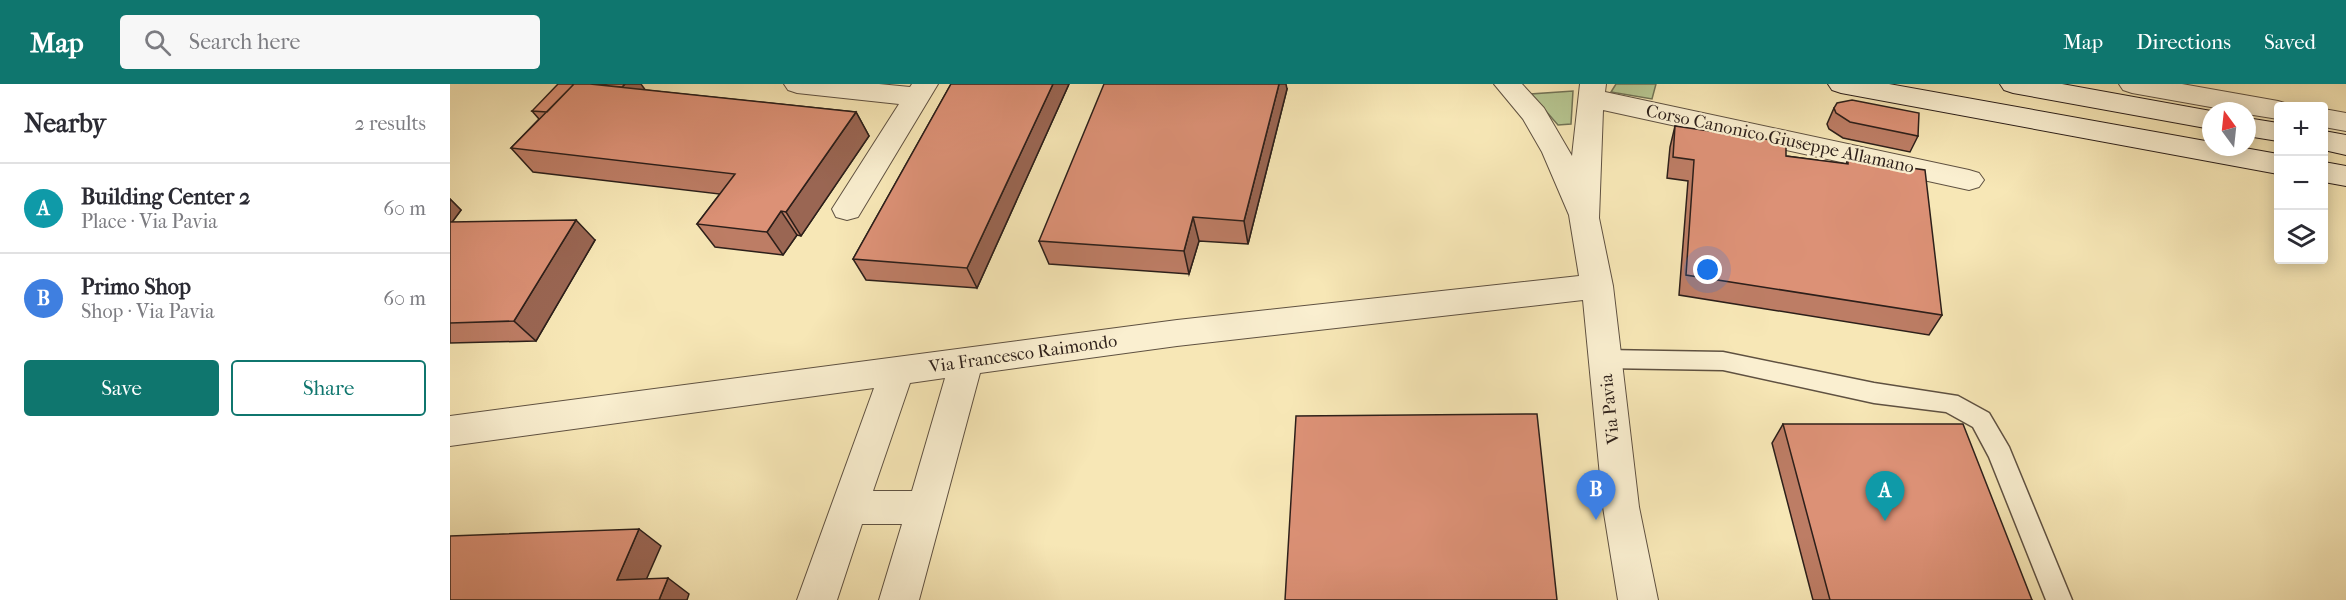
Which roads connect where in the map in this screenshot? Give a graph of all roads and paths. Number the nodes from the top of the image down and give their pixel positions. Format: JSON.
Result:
{"nodes":[{"id":1,"x":797,"y":84,"type":"edge"},
{"id":2,"x":1506,"y":84,"type":"edge"},
{"id":3,"x":1841,"y":84,"type":"edge"},
{"id":4,"x":2013,"y":84,"type":"edge"},
{"id":5,"x":2132,"y":84,"type":"edge"},
{"id":6,"x":921,"y":90,"type":"edge"},
{"id":7,"x":1592,"y":91,"type":"edge"},
{"id":8,"x":2274,"y":109,"type":"edge"},
{"id":9,"x":2202,"y":118,"type":"edge"},
{"id":10,"x":2328,"y":119,"type":"edge"},
{"id":11,"x":2346,"y":122,"type":"edge"},
{"id":12,"x":2256,"y":128,"type":"edge"},
{"id":13,"x":2274,"y":131,"type":"edge"},
{"id":14,"x":2328,"y":142,"type":"edge"},
{"id":15,"x":2346,"y":145,"type":"edge"},
{"id":16,"x":2274,"y":163,"type":"edge"},
{"id":17,"x":2328,"y":173,"type":"edge"},
{"id":18,"x":2346,"y":176,"type":"edge"},
{"id":19,"x":1969,"y":180,"type":"dead end"},
{"id":20,"x":847,"y":209,"type":"dead end"},
{"id":21,"x":1584,"y":218,"type":"junction"},
{"id":22,"x":1597,"y":286,"type":"junction"},
{"id":23,"x":1605,"y":359,"type":"junction"},
{"id":24,"x":966,"y":361,"type":"junction"},
{"id":25,"x":897,"y":371,"type":"junction"},
{"id":26,"x":450,"y":431,"type":"edge"},
{"id":27,"x":850,"y":507,"type":"junction"},
{"id":28,"x":925,"y":508,"type":"junction"},
{"id":29,"x":817,"y":600,"type":"edge"},
{"id":30,"x":899,"y":600,"type":"edge"},
{"id":31,"x":1638,"y":600,"type":"edge"},
{"id":32,"x":2059,"y":600,"type":"edge"}],
"edges":[{"from":1,"to":6,"type":"street"},
{"from":2,"to":21,"type":"street","name":"Via Pavia"},
{"from":3,"to":16,"type":"street"},
{"from":4,"to":9,"type":"street"},
{"from":5,"to":8,"type":"street"},
{"from":6,"to":20,"type":"street"},
{"from":7,"to":19,"type":"street","name":"Corso Canonico Giuseppe Allamano"},
{"from":7,"to":21,"type":"street","name":"Via Pavia"},
{"from":10,"to":11,"type":"street"},
{"from":12,"to":13,"type":"street"},
{"from":14,"to":15,"type":"street"},
{"from":17,"to":18,"type":"street"},
{"from":21,"to":22,"type":"street","name":"Via Pavia"},
{"from":22,"to":23,"type":"street","name":"Via Pavia"},
{"from":22,"to":24,"type":"street","name":"Via Francesco Raimondo"},
{"from":23,"to":31,"type":"street","name":"Via Pavia"},
{"from":23,"to":32,"type":"lane"},
{"from":24,"to":25,"type":"street","name":"Via Francesco Raimondo"},
{"from":24,"to":28,"type":"street"},
{"from":25,"to":26,"type":"street","name":"Via Francesco Raimondo"},
{"from":25,"to":27,"type":"street"},
{"from":27,"to":28,"type":"street"},
{"from":27,"to":29,"type":"street"},
{"from":28,"to":30,"type":"street"}]}
